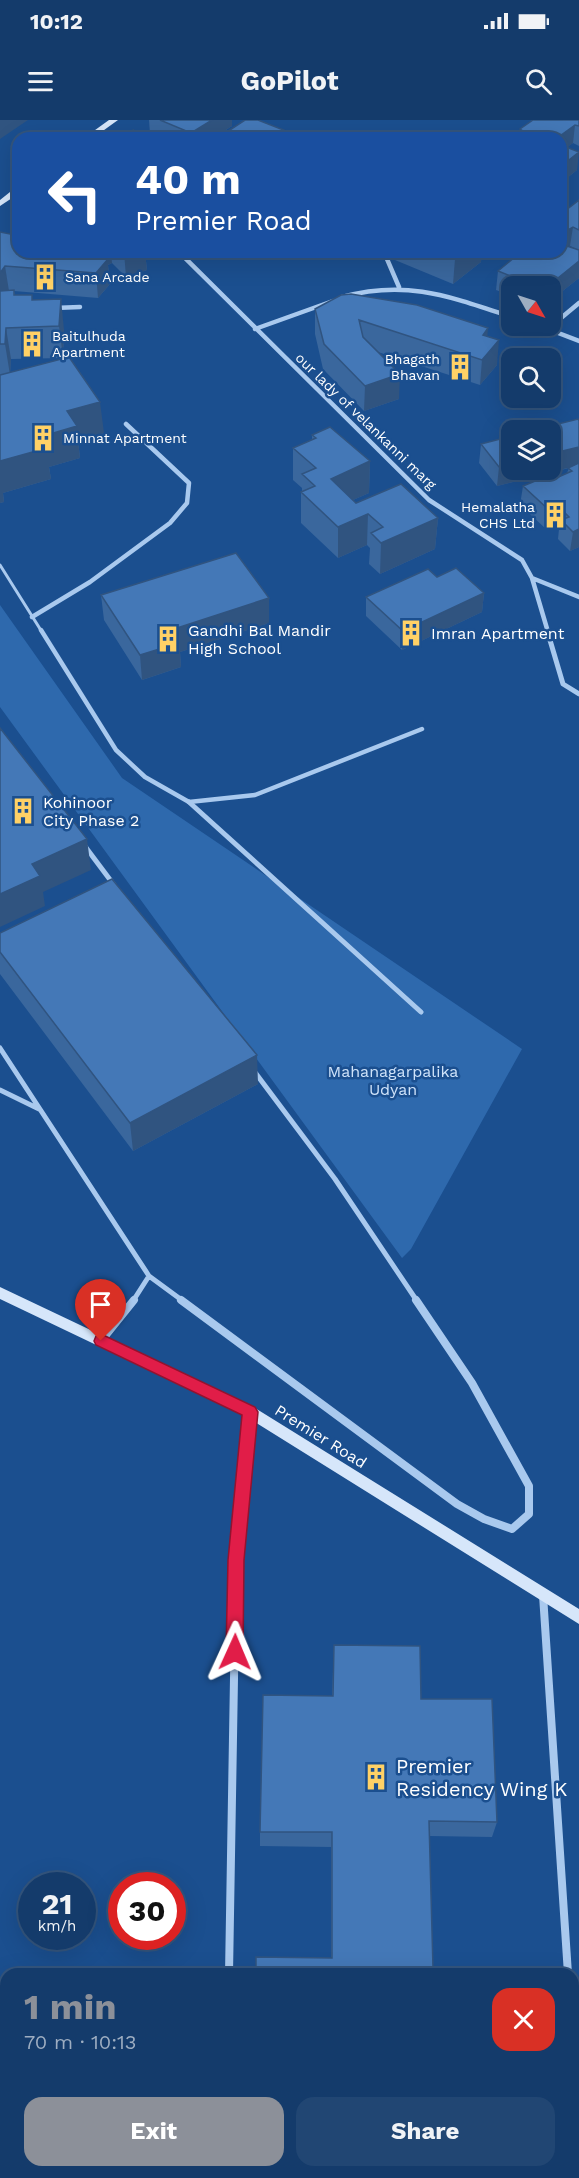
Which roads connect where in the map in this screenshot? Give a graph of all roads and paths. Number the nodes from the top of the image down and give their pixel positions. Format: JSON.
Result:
{"nodes":[{"id":1,"x":114,"y":120,"type":"edge"},
{"id":2,"x":97,"y":132,"type":"edge"},
{"id":3,"x":12,"y":195,"type":"edge"},
{"id":4,"x":0,"y":204,"type":"edge"},
{"id":5,"x":185,"y":258,"type":"edge"},
{"id":6,"x":387,"y":258,"type":"edge"},
{"id":7,"x":399,"y":287,"type":"junction"},
{"id":8,"x":579,"y":303,"type":"edge"},
{"id":9,"x":80,"y":307,"type":"dead end"},
{"id":10,"x":52,"y":308,"type":"edge"},
{"id":11,"x":501,"y":314,"type":"edge"},
{"id":12,"x":561,"y":318,"type":"edge"},
{"id":13,"x":255,"y":329,"type":"junction"},
{"id":14,"x":561,"y":333,"type":"edge"},
{"id":15,"x":579,"y":341,"type":"edge"},
{"id":16,"x":126,"y":423,"type":"dead end"},
{"id":17,"x":0,"y":565,"type":"edge"},
{"id":18,"x":532,"y":578,"type":"junction"},
{"id":19,"x":579,"y":597,"type":"edge"},
{"id":20,"x":32,"y":617,"type":"junction"},
{"id":21,"x":579,"y":694,"type":"edge"},
{"id":22,"x":422,"y":729,"type":"dead end"},
{"id":23,"x":189,"y":802,"type":"junction"},
{"id":24,"x":78,"y":838,"type":"edge"},
{"id":25,"x":121,"y":895,"type":"edge"},
{"id":26,"x":421,"y":1012,"type":"dead end"},
{"id":27,"x":0,"y":1048,"type":"edge"},
{"id":28,"x":249,"y":1065,"type":"edge"},
{"id":29,"x":0,"y":1090,"type":"edge"},
{"id":30,"x":39,"y":1109,"type":"junction"},
{"id":31,"x":149,"y":1276,"type":"junction"},
{"id":32,"x":0,"y":1293,"type":"edge"},
{"id":33,"x":101,"y":1341,"type":"junction"},
{"id":34,"x":250,"y":1412,"type":"junction"},
{"id":35,"x":543,"y":1595,"type":"junction"},
{"id":36,"x":579,"y":1617,"type":"edge"},
{"id":37,"x":229,"y":1968,"type":"edge"},
{"id":38,"x":568,"y":1968,"type":"edge"}],
"edges":[{"from":1,"to":2,"type":"street"},
{"from":3,"to":4,"type":"street"},
{"from":5,"to":13,"type":"street","name":"our lady of velankanni marg"},
{"from":6,"to":7,"type":"street"},
{"from":7,"to":11,"type":"street"},
{"from":7,"to":13,"type":"street"},
{"from":8,"to":12,"type":"street"},
{"from":9,"to":10,"type":"street"},
{"from":13,"to":18,"type":"street","name":"our lady of velankanni marg"},
{"from":14,"to":15,"type":"street"},
{"from":16,"to":20,"type":"street"},
{"from":17,"to":20,"type":"lane"},
{"from":18,"to":19,"type":"street"},
{"from":18,"to":21,"type":"street","name":"our lady of velankanni marg"},
{"from":20,"to":23,"type":"lane"},
{"from":22,"to":23,"type":"lane"},
{"from":23,"to":26,"type":"street"},
{"from":24,"to":25,"type":"street"},
{"from":27,"to":30,"type":"street"},
{"from":28,"to":31,"type":"street"},
{"from":29,"to":30,"type":"street"},
{"from":30,"to":31,"type":"street"},
{"from":31,"to":33,"type":"street"},
{"from":32,"to":33,"type":"street","name":"Premier Road"},
{"from":33,"to":34,"type":"street","name":"Premier Road"},
{"from":34,"to":35,"type":"street","name":"Premier Road"},
{"from":34,"to":37,"type":"street"},
{"from":35,"to":36,"type":"street","name":"Premier Road"},
{"from":35,"to":38,"type":"street"}]}
